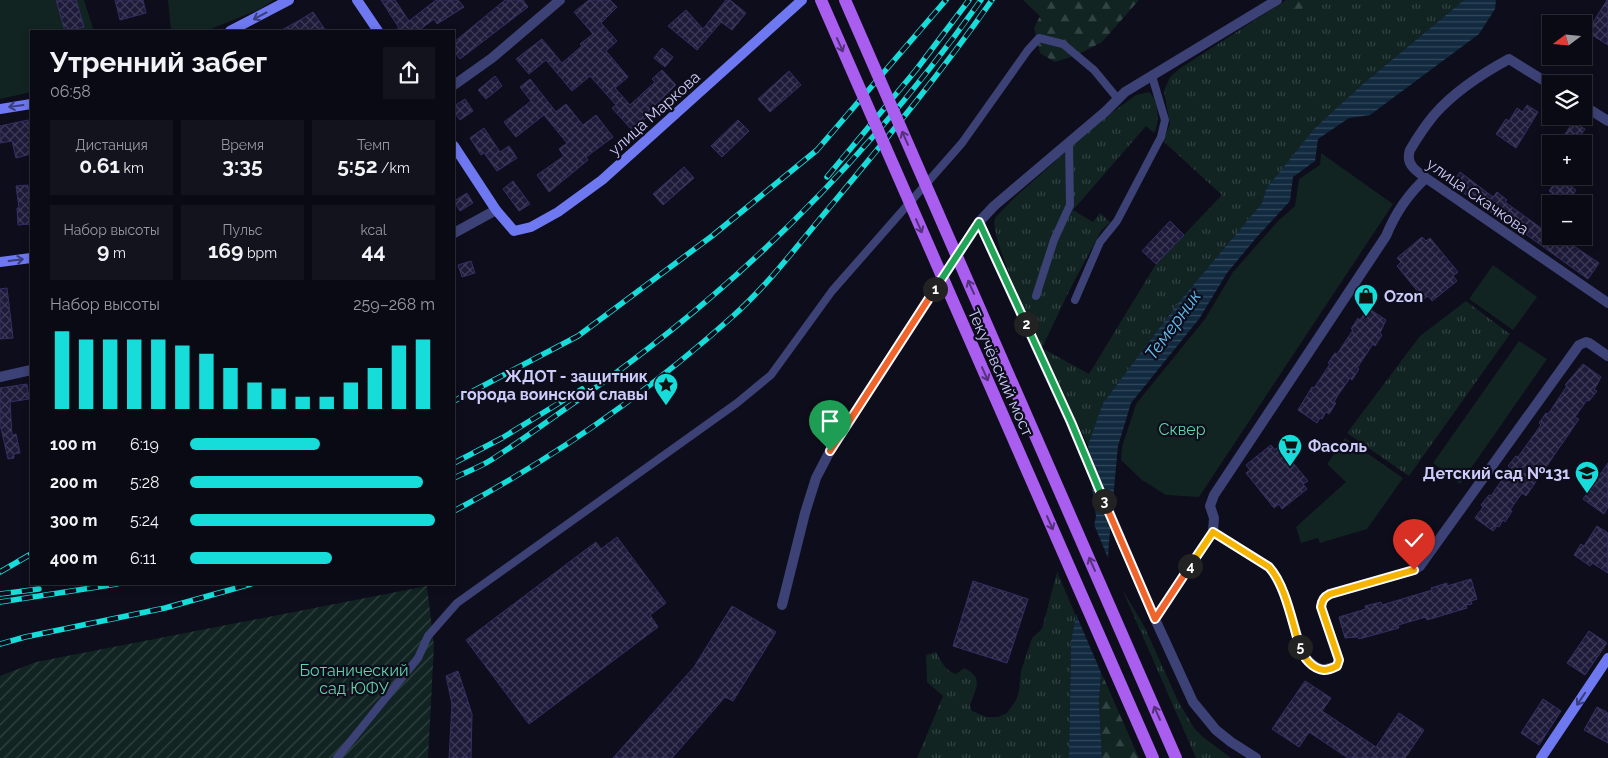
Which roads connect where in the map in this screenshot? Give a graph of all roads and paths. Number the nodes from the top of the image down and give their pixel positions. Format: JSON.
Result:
{"nodes":[{"id":1,"x":289,"y":0,"type":"edge"},
{"id":2,"x":357,"y":0,"type":"edge"},
{"id":3,"x":560,"y":0,"type":"edge"},
{"id":4,"x":820,"y":0,"type":"edge"},
{"id":5,"x":845,"y":0,"type":"edge"},
{"id":6,"x":1277,"y":0,"type":"edge"},
{"id":7,"x":799,"y":1,"type":"edge"},
{"id":8,"x":232,"y":30,"type":"edge"},
{"id":9,"x":377,"y":30,"type":"edge"},
{"id":10,"x":1152,"y":76,"type":"junction"},
{"id":11,"x":1542,"y":79,"type":"edge"},
{"id":12,"x":455,"y":84,"type":"edge"},
{"id":13,"x":1118,"y":99,"type":"junction"},
{"id":14,"x":30,"y":104,"type":"edge"},
{"id":15,"x":0,"y":108,"type":"edge"},
{"id":16,"x":1592,"y":111,"type":"edge"},
{"id":17,"x":1608,"y":121,"type":"edge"},
{"id":18,"x":1069,"y":142,"type":"junction"},
{"id":19,"x":455,"y":148,"type":"edge"},
{"id":20,"x":1426,"y":178,"type":"junction"},
{"id":21,"x":496,"y":210,"type":"junction"},
{"id":22,"x":979,"y":222,"type":"junction"},
{"id":23,"x":455,"y":232,"type":"edge"},
{"id":24,"x":30,"y":258,"type":"edge"},
{"id":25,"x":0,"y":262,"type":"edge"},
{"id":26,"x":1036,"y":296,"type":"dead end"},
{"id":27,"x":1075,"y":300,"type":"dead end"},
{"id":28,"x":1608,"y":303,"type":"edge"},
{"id":29,"x":1608,"y":356,"type":"edge"},
{"id":30,"x":30,"y":370,"type":"edge"},
{"id":31,"x":0,"y":377,"type":"edge"},
{"id":32,"x":1213,"y":532,"type":"junction"},
{"id":33,"x":782,"y":606,"type":"dead end"},
{"id":34,"x":1155,"y":619,"type":"junction"},
{"id":35,"x":1608,"y":658,"type":"edge"},
{"id":36,"x":337,"y":758,"type":"edge"},
{"id":37,"x":1153,"y":758,"type":"edge"},
{"id":38,"x":1176,"y":758,"type":"edge"},
{"id":39,"x":1256,"y":758,"type":"edge"},
{"id":40,"x":1541,"y":758,"type":"edge"}],
"edges":[{"from":1,"to":8,"type":"street","one_way":true},
{"from":2,"to":9,"type":"street"},
{"from":3,"to":12,"type":"street"},
{"from":4,"to":37,"type":"main road","name":"Текучёвский мост","one_way":true,"bridge":true},
{"from":38,"to":5,"type":"main road","name":"Текучёвский мост","one_way":true,"bridge":true},
{"from":6,"to":10,"type":"street"},
{"from":7,"to":21,"type":"street","name":"улица Маркова"},
{"from":10,"to":13,"type":"street"},
{"from":10,"to":27,"type":"lane"},
{"from":11,"to":20,"type":"street","name":"улица Скачкова"},
{"from":13,"to":18,"type":"street"},
{"from":13,"to":36,"type":"lane"},
{"from":14,"to":15,"type":"street","one_way":true},
{"from":16,"to":17,"type":"street"},
{"from":18,"to":22,"type":"street"},
{"from":18,"to":26,"type":"lane"},
{"from":19,"to":21,"type":"street"},
{"from":20,"to":28,"type":"street","name":"улица Скачкова"},
{"from":20,"to":32,"type":"street"},
{"from":21,"to":23,"type":"street"},
{"from":22,"to":33,"type":"street"},
{"from":22,"to":34,"type":"street"},
{"from":25,"to":24,"type":"street","one_way":true},
{"from":29,"to":32,"type":"street"},
{"from":30,"to":31,"type":"street"},
{"from":32,"to":34,"type":"street"},
{"from":34,"to":39,"type":"street"},
{"from":35,"to":40,"type":"street","one_way":true}]}
